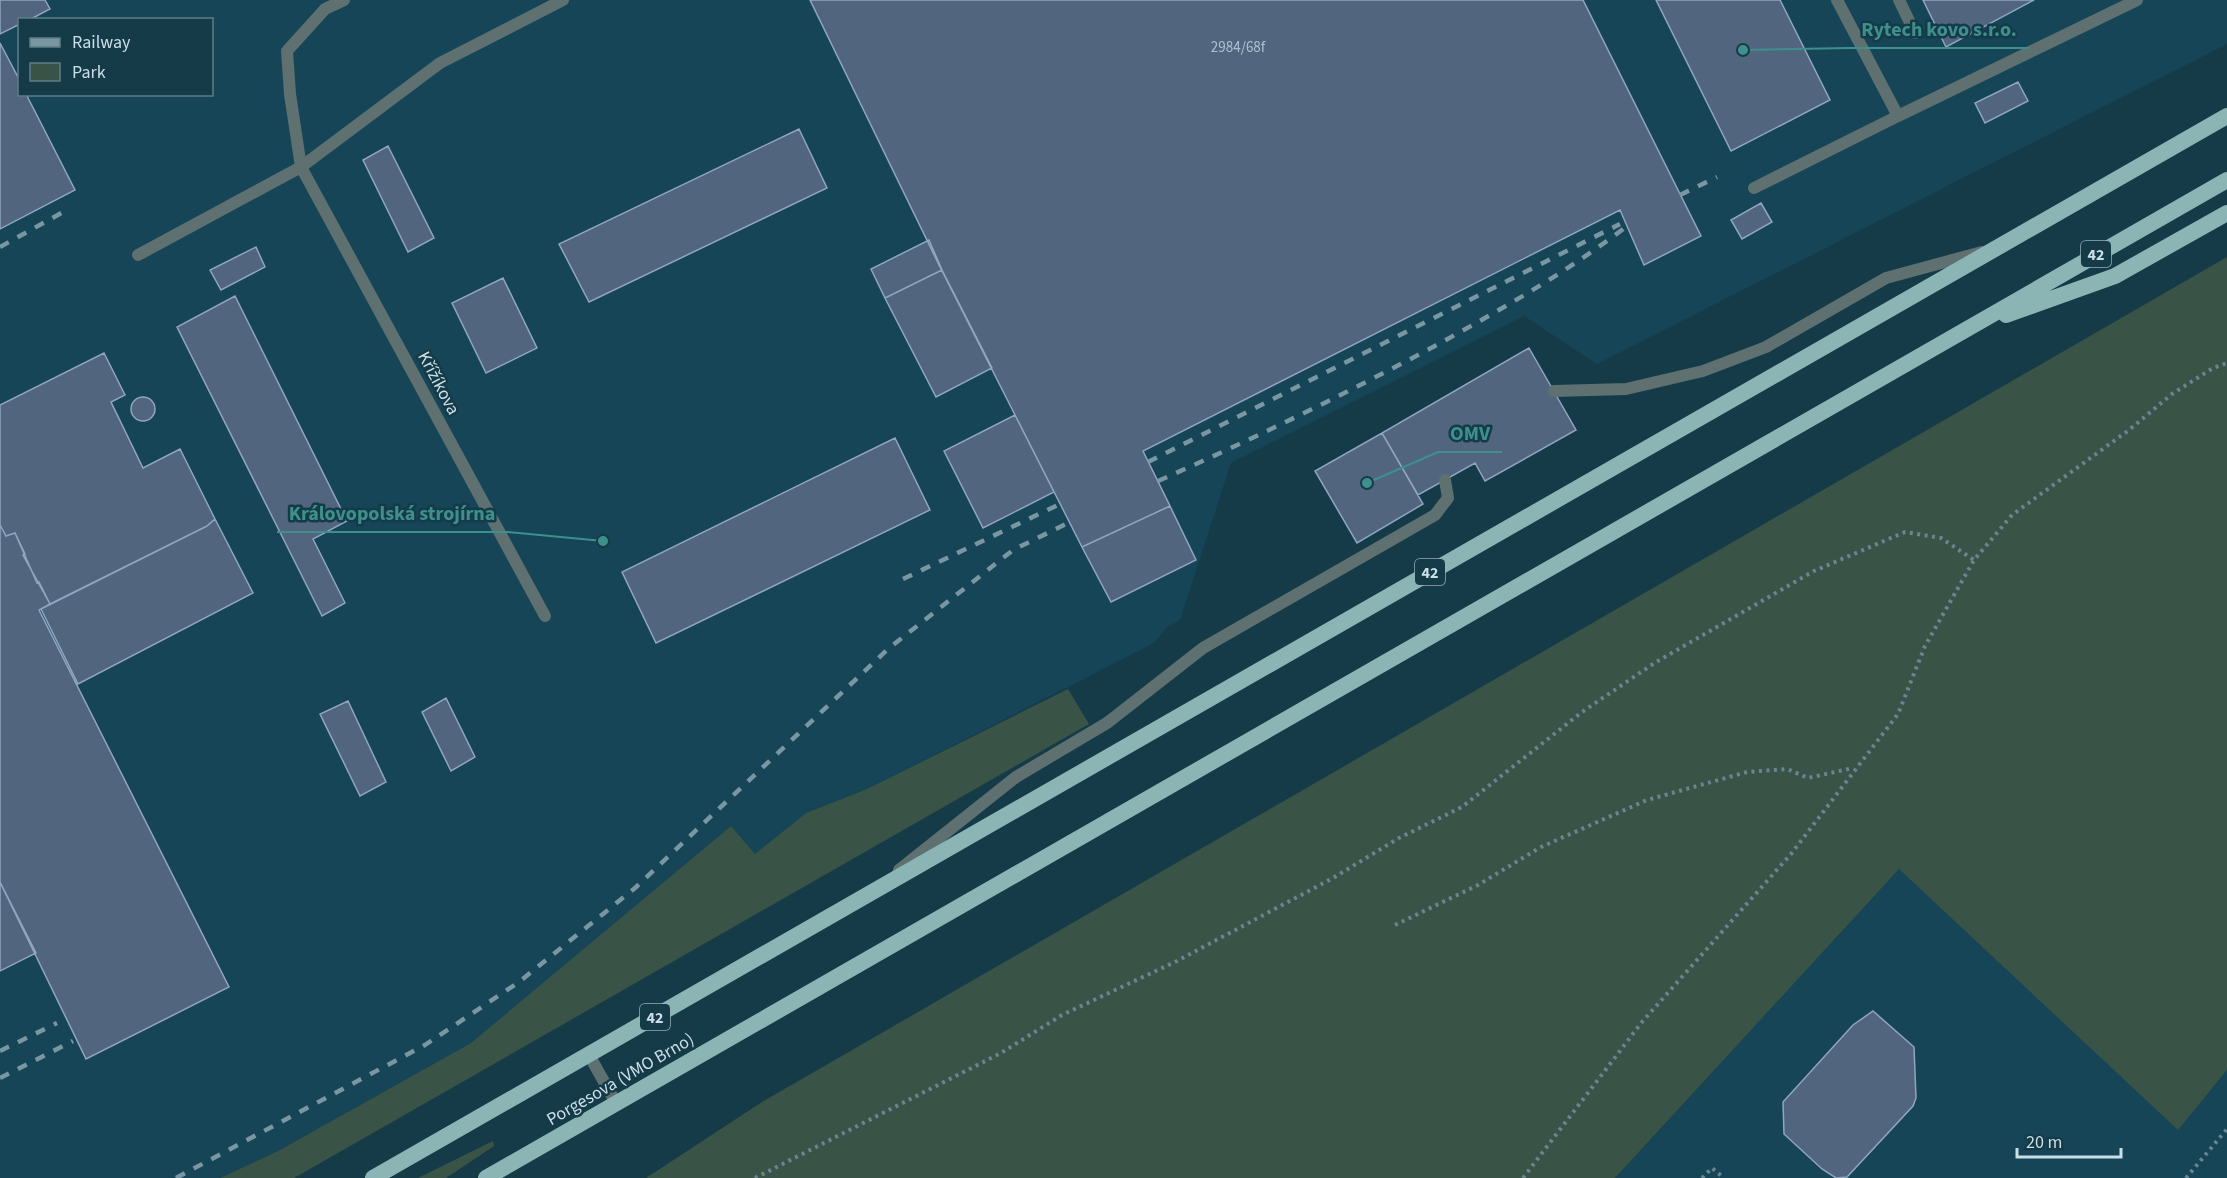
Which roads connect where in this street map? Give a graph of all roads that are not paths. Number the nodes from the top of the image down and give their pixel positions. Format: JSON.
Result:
{"nodes":[{"id":1,"x":344,"y":0,"type":"edge"},
{"id":2,"x":563,"y":0,"type":"edge"},
{"id":3,"x":1837,"y":0,"type":"edge"},
{"id":4,"x":1899,"y":0,"type":"edge"},
{"id":5,"x":2137,"y":0,"type":"edge"},
{"id":6,"x":1915,"y":33,"type":"dead end"},
{"id":7,"x":1898,"y":116,"type":"junction"},
{"id":8,"x":2227,"y":116,"type":"edge"},
{"id":9,"x":301,"y":166,"type":"junction"},
{"id":10,"x":2227,"y":180,"type":"edge"},
{"id":11,"x":1754,"y":188,"type":"dead end"},
{"id":12,"x":2227,"y":213,"type":"edge"},
{"id":13,"x":1995,"y":248,"type":"junction"},
{"id":14,"x":138,"y":255,"type":"dead end"},
{"id":15,"x":1965,"y":329,"type":"junction"},
{"id":16,"x":1554,"y":391,"type":"dead end"},
{"id":17,"x":1445,"y":480,"type":"dead end"},
{"id":18,"x":545,"y":616,"type":"dead end"},
{"id":19,"x":866,"y":897,"type":"junction"},
{"id":20,"x":589,"y":1055,"type":"junction"},
{"id":21,"x":616,"y":1103,"type":"junction"},
{"id":22,"x":373,"y":1178,"type":"edge"},
{"id":23,"x":486,"y":1178,"type":"edge"}],
"edges":[{"from":1,"to":9,"type":"lane","name":"Křížíkova"},
{"from":2,"to":9,"type":"lane"},
{"from":3,"to":7,"type":"lane"},
{"from":4,"to":6,"type":"lane"},
{"from":5,"to":7,"type":"lane"},
{"from":7,"to":11,"type":"lane"},
{"from":8,"to":13,"type":"highway","number":"42"},
{"from":9,"to":14,"type":"lane"},
{"from":9,"to":18,"type":"lane","name":"Křížíkova"},
{"from":10,"to":15,"type":"highway","number":"42"},
{"from":12,"to":15,"type":"highway","number":"42"},
{"from":13,"to":16,"type":"lane"},
{"from":13,"to":19,"type":"highway","number":"42"},
{"from":15,"to":21,"type":"highway","name":"Porgesova (VMO Brno)","number":"42"},
{"from":17,"to":19,"type":"lane"},
{"from":19,"to":20,"type":"highway","number":"42"},
{"from":20,"to":21,"type":"lane"},
{"from":20,"to":22,"type":"highway","number":"42"},
{"from":21,"to":23,"type":"highway","name":"Porgesova (VMO Brno)","number":"42"}]}
